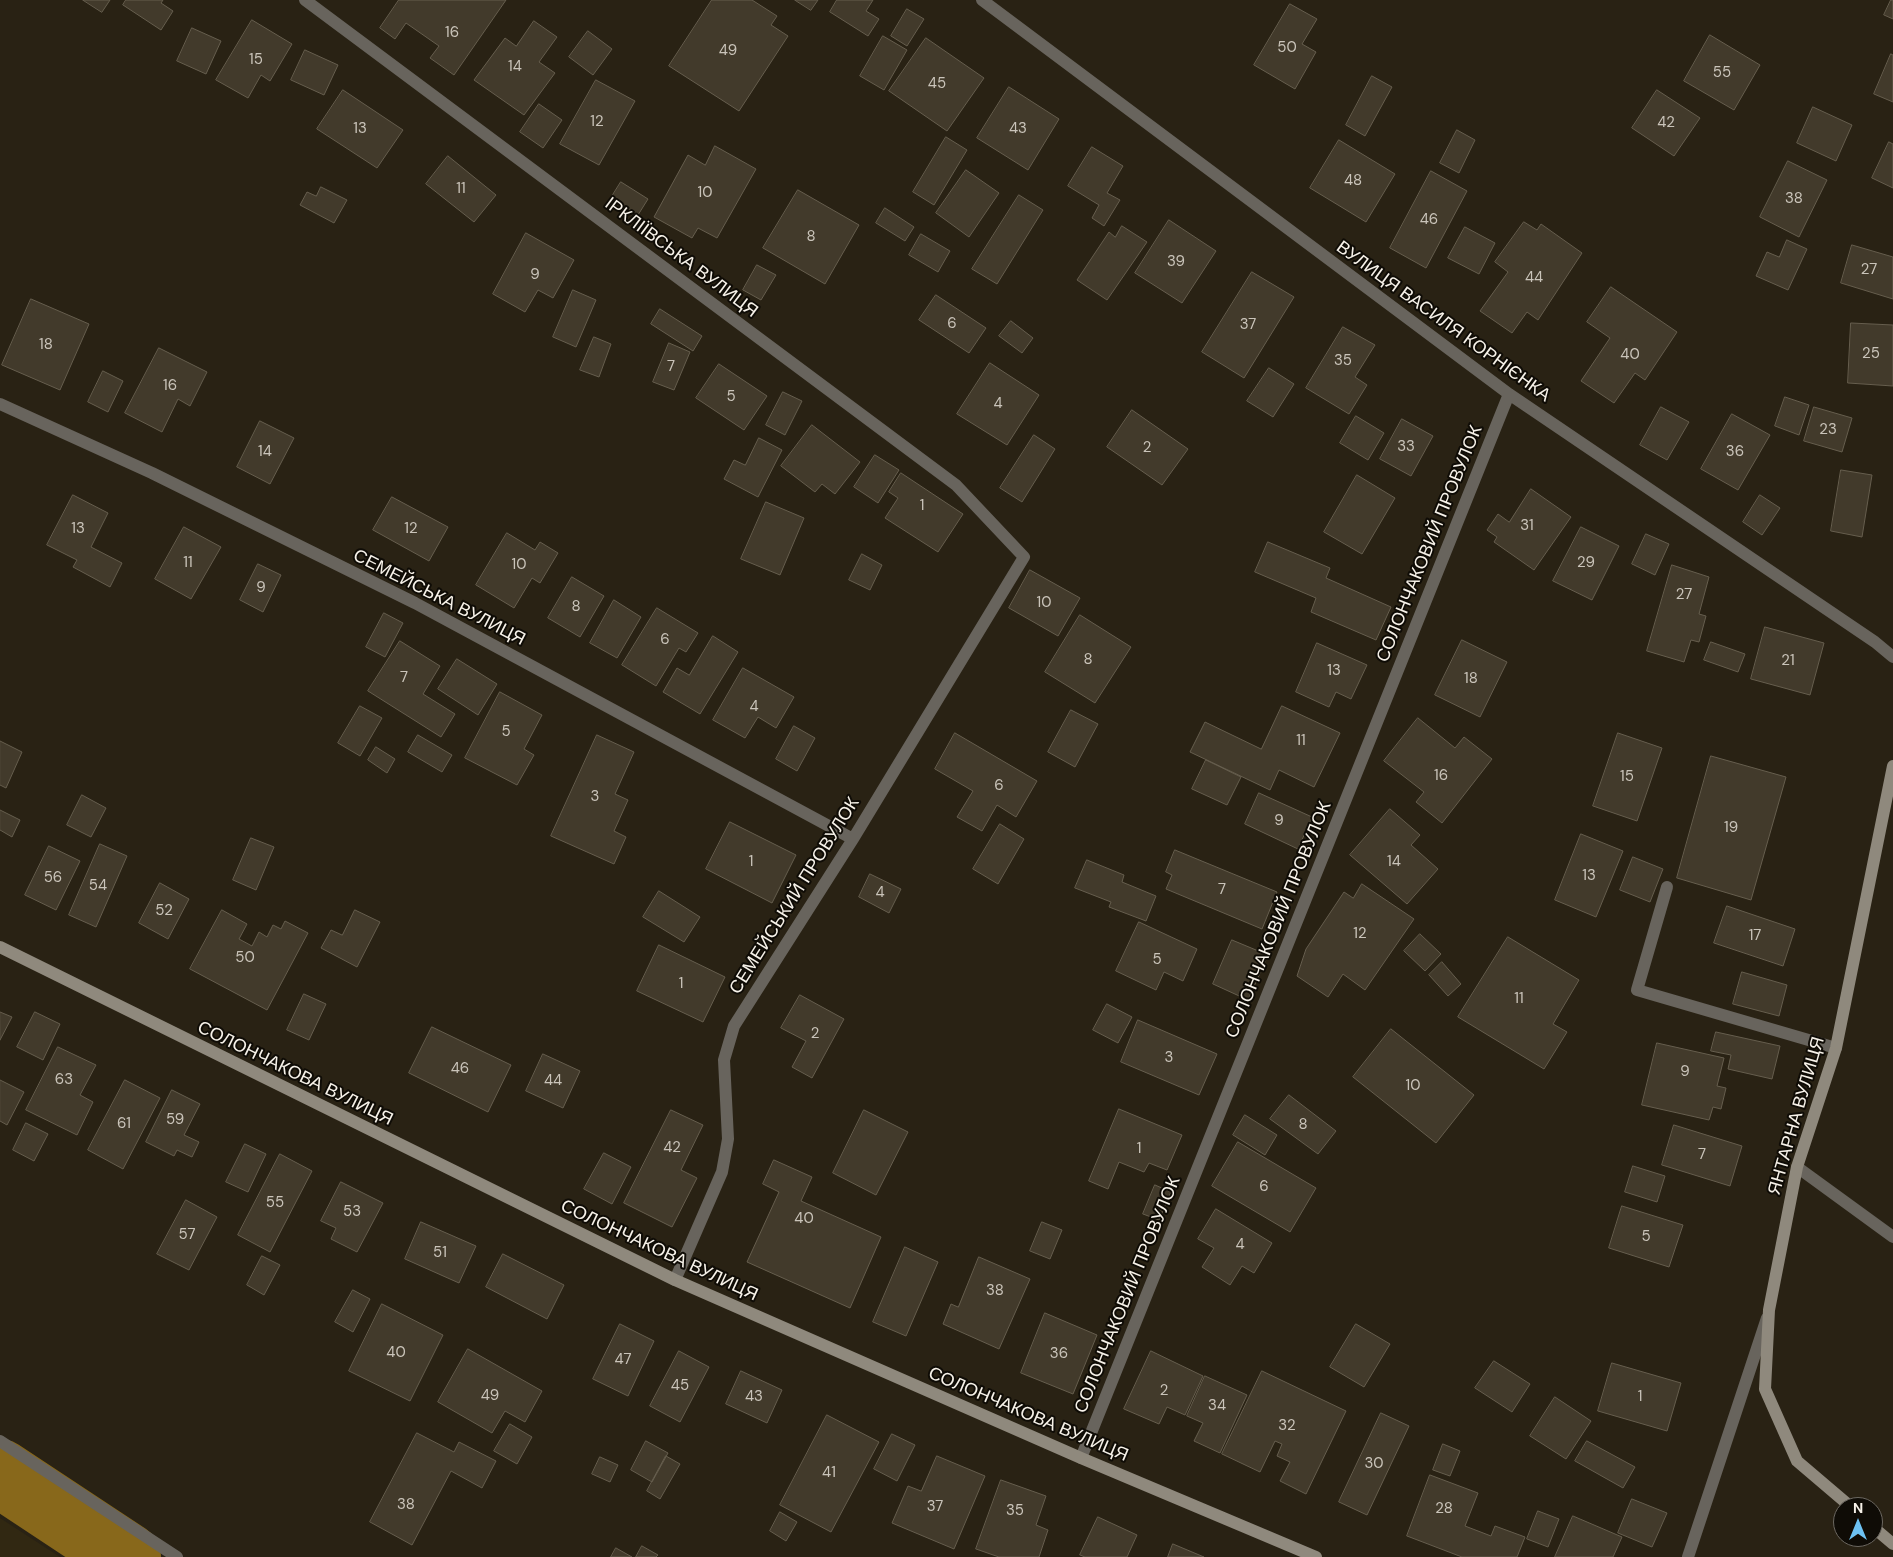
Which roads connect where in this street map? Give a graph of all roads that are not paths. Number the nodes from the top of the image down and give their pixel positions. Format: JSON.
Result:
{"nodes":[{"id":1,"x":305,"y":0,"type":"edge"},
{"id":2,"x":982,"y":0,"type":"edge"},
{"id":3,"x":1509,"y":394,"type":"junction"},
{"id":4,"x":0,"y":404,"type":"edge"},
{"id":5,"x":1024,"y":557,"type":"joint"},
{"id":6,"x":1893,"y":657,"type":"edge"},
{"id":7,"x":1893,"y":766,"type":"edge"},
{"id":8,"x":853,"y":839,"type":"junction"},
{"id":9,"x":1667,"y":887,"type":"dead end"},
{"id":10,"x":0,"y":947,"type":"edge"},
{"id":11,"x":1836,"y":1048,"type":"junction"},
{"id":12,"x":1797,"y":1167,"type":"junction"},
{"id":13,"x":1893,"y":1237,"type":"edge"},
{"id":14,"x":675,"y":1280,"type":"junction"},
{"id":15,"x":1769,"y":1310,"type":"junction"},
{"id":16,"x":0,"y":1441,"type":"edge"},
{"id":17,"x":1081,"y":1458,"type":"junction"},
{"id":18,"x":1840,"y":1497,"type":"edge"},
{"id":19,"x":1883,"y":1535,"type":"edge"},
{"id":20,"x":1893,"y":1544,"type":"edge"},
{"id":21,"x":177,"y":1557,"type":"edge"},
{"id":22,"x":1316,"y":1557,"type":"edge"},
{"id":23,"x":1688,"y":1557,"type":"edge"}],
"edges":[{"from":1,"to":5,"type":"street","name":"ІРКЛІЇВСЬКА ВУЛИЦЯ"},
{"from":2,"to":3,"type":"street","name":"ВУЛИЦЯ ВАСИЛЯ КОРНІЄНКА"},
{"from":3,"to":6,"type":"street","name":"ВУЛИЦЯ ВАСИЛЯ КОРНІЄНКА"},
{"from":3,"to":17,"type":"street","name":"СОЛОНЧАКОВИЙ ПРОВУЛОК"},
{"from":4,"to":8,"type":"street","name":"СЕМЕЙСЬКА ВУЛИЦЯ"},
{"from":5,"to":8,"type":"street","name":"СЕМЕЙСЬКИЙ ПРОВУЛОК"},
{"from":7,"to":11,"type":"main road","name":"ЯНТАРНА ВУЛИЦЯ"},
{"from":8,"to":14,"type":"street","name":"СЕМЕЙСЬКИЙ ПРОВУЛОК"},
{"from":9,"to":11,"type":"street"},
{"from":10,"to":14,"type":"main road","name":"СОЛОНЧАКОВА ВУЛИЦЯ"},
{"from":11,"to":12,"type":"main road","name":"ЯНТАРНА ВУЛИЦЯ"},
{"from":12,"to":13,"type":"street"},
{"from":12,"to":15,"type":"main road","name":"ЯНТАРНА ВУЛИЦЯ"},
{"from":14,"to":17,"type":"main road","name":"СОЛОНЧАКОВА ВУЛИЦЯ"},
{"from":15,"to":18,"type":"main road","name":"ЯНТАРНА ВУЛИЦЯ"},
{"from":15,"to":23,"type":"street"},
{"from":16,"to":21,"type":"street"},
{"from":17,"to":22,"type":"main road","name":"СОЛОНЧАКОВА ВУЛИЦЯ"},
{"from":19,"to":20,"type":"main road"}]}
